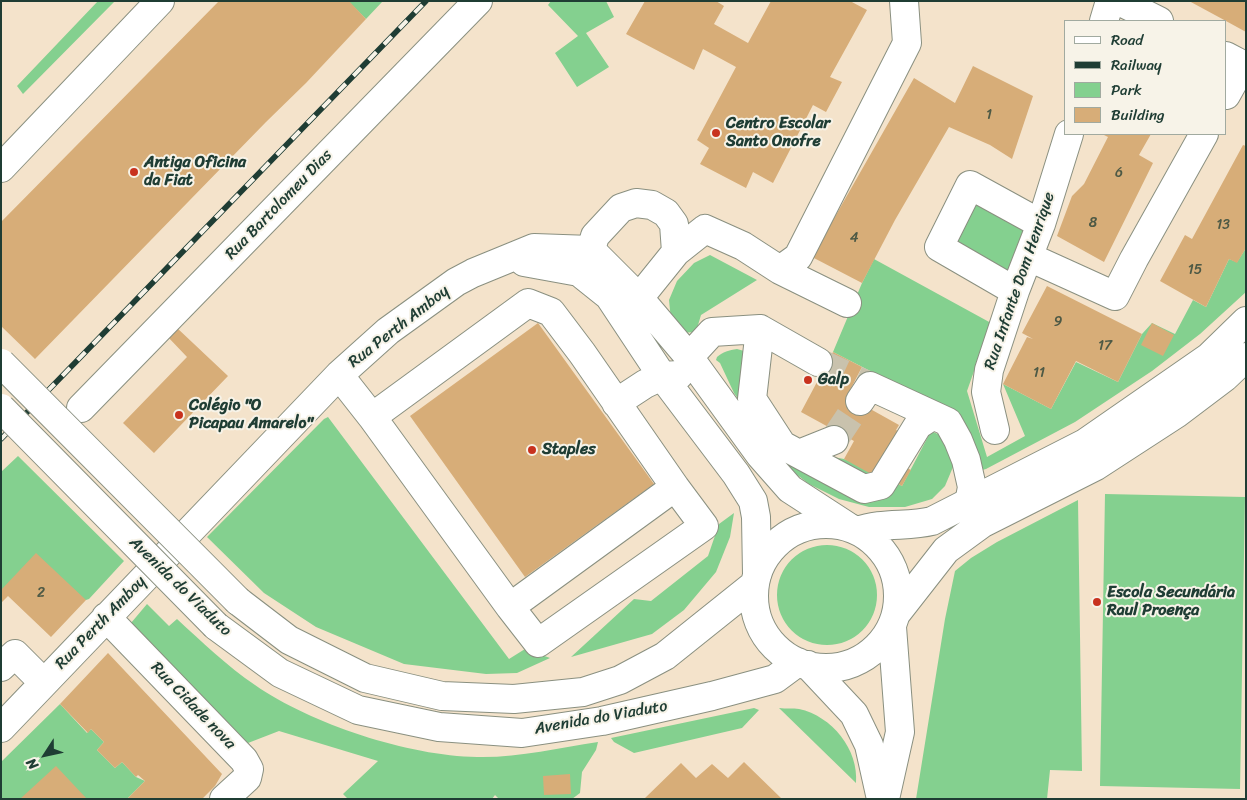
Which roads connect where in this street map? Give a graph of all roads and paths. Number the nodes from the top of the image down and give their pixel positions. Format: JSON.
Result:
{"nodes":[{"id":1,"x":160,"y":1,"type":"edge"},
{"id":2,"x":478,"y":1,"type":"edge"},
{"id":3,"x":904,"y":1,"type":"edge"},
{"id":4,"x":1110,"y":1,"type":"edge"},
{"id":5,"x":1119,"y":1,"type":"edge"},
{"id":6,"x":1104,"y":20,"type":"edge"},
{"id":7,"x":1156,"y":20,"type":"edge"},
{"id":8,"x":1227,"y":57,"type":"edge"},
{"id":9,"x":1227,"y":93,"type":"edge"},
{"id":10,"x":1069,"y":135,"type":"edge"},
{"id":11,"x":1203,"y":135,"type":"edge"},
{"id":12,"x":1,"y":168,"type":"edge"},
{"id":13,"x":1041,"y":224,"type":"junction"},
{"id":14,"x":591,"y":250,"type":"junction"},
{"id":15,"x":676,"y":252,"type":"junction"},
{"id":16,"x":1029,"y":257,"type":"junction"},
{"id":17,"x":505,"y":259,"type":"junction"},
{"id":18,"x":780,"y":270,"type":"junction"},
{"id":19,"x":599,"y":288,"type":"junction"},
{"id":20,"x":1015,"y":291,"type":"junction"},
{"id":21,"x":639,"y":298,"type":"junction"},
{"id":22,"x":847,"y":303,"type":"dead end"},
{"id":23,"x":1246,"y":321,"type":"edge"},
{"id":24,"x":760,"y":330,"type":"junction"},
{"id":25,"x":1246,"y":357,"type":"edge"},
{"id":26,"x":818,"y":362,"type":"tunnel mouth"},
{"id":27,"x":1,"y":363,"type":"edge"},
{"id":28,"x":697,"y":368,"type":"junction"},
{"id":29,"x":339,"y":375,"type":"junction"},
{"id":30,"x":662,"y":376,"type":"junction"},
{"id":31,"x":860,"y":401,"type":"tunnel mouth"},
{"id":32,"x":616,"y":403,"type":"junction"},
{"id":33,"x":1,"y":408,"type":"edge"},
{"id":34,"x":80,"y":408,"type":"dead end"},
{"id":35,"x":932,"y":416,"type":"junction"},
{"id":36,"x":372,"y":417,"type":"junction"},
{"id":37,"x":995,"y":430,"type":"dead end"},
{"id":38,"x":834,"y":440,"type":"tunnel mouth"},
{"id":39,"x":799,"y":454,"type":"junction"},
{"id":40,"x":675,"y":487,"type":"junction"},
{"id":41,"x":969,"y":503,"type":"junction"},
{"id":42,"x":853,"y":529,"type":"junction"},
{"id":43,"x":756,"y":579,"type":"junction"},
{"id":44,"x":510,"y":607,"type":"junction"},
{"id":45,"x":106,"y":617,"type":"junction"},
{"id":46,"x":894,"y":620,"type":"junction"},
{"id":47,"x":803,"y":664,"type":"junction"},
{"id":48,"x":1,"y":667,"type":"edge"},
{"id":49,"x":44,"y":683,"type":"junction"},
{"id":50,"x":2,"y":724,"type":"edge"},
{"id":51,"x":224,"y":799,"type":"edge"},
{"id":52,"x":881,"y":799,"type":"edge"},
{"id":53,"x":885,"y":799,"type":"edge"}],
"edges":[{"from":1,"to":12,"type":"street"},
{"from":2,"to":34,"type":"street","name":"Rua Bartolomeu Dias"},
{"from":3,"to":18,"type":"street"},
{"from":4,"to":6,"type":"street"},
{"from":5,"to":7,"type":"street"},
{"from":8,"to":9,"type":"street"},
{"from":10,"to":13,"type":"street","name":"Rua Infante Dom Henrique"},
{"from":11,"to":16,"type":"street"},
{"from":13,"to":16,"type":"street","name":"Rua Infante Dom Henrique"},
{"from":13,"to":20,"type":"street"},
{"from":14,"to":15,"type":"street"},
{"from":14,"to":17,"type":"street","name":"Rua Perth Amboy"},
{"from":14,"to":19,"type":"street"},
{"from":14,"to":21,"type":"street"},
{"from":15,"to":18,"type":"street"},
{"from":15,"to":21,"type":"street"},
{"from":16,"to":20,"type":"street","name":"Rua Infante Dom Henrique"},
{"from":17,"to":19,"type":"street"},
{"from":17,"to":29,"type":"street","name":"Rua Perth Amboy"},
{"from":18,"to":22,"type":"street"},
{"from":19,"to":30,"type":"street"},
{"from":20,"to":37,"type":"street","name":"Rua Infante Dom Henrique"},
{"from":21,"to":28,"type":"street"},
{"from":23,"to":41,"type":"street"},
{"from":24,"to":26,"type":"street"},
{"from":24,"to":28,"type":"street"},
{"from":24,"to":39,"type":"street"},
{"from":25,"to":46,"type":"street"},
{"from":27,"to":43,"type":"street","name":"Avenida do Viaduto","bridge":true},
{"from":28,"to":30,"type":"street"},
{"from":28,"to":42,"type":"street"},
{"from":29,"to":36,"type":"street"},
{"from":29,"to":45,"type":"street","name":"Rua Perth Amboy"},
{"from":30,"to":32,"type":"street"},
{"from":30,"to":43,"type":"street"},
{"from":31,"to":35,"type":"street"},
{"from":32,"to":36,"type":"street"},
{"from":32,"to":40,"type":"street"},
{"from":33,"to":47,"type":"street","name":"Avenida do Viaduto","bridge":true},
{"from":35,"to":39,"type":"street"},
{"from":35,"to":41,"type":"street"},
{"from":36,"to":44,"type":"street"},
{"from":38,"to":39,"type":"street"},
{"from":40,"to":44,"type":"street"},
{"from":40,"to":44,"type":"street"},
{"from":41,"to":42,"type":"street"},
{"from":42,"to":43,"type":"street"},
{"from":42,"to":46,"type":"street"},
{"from":43,"to":47,"type":"street"},
{"from":45,"to":49,"type":"street","name":"Rua Perth Amboy"},
{"from":45,"to":51,"type":"street","name":"Rua Cidade nova"},
{"from":46,"to":47,"type":"street"},
{"from":46,"to":53,"type":"street"},
{"from":47,"to":52,"type":"street"},
{"from":48,"to":49,"type":"street"},
{"from":49,"to":50,"type":"street","name":"Rua Perth Amboy"}]}
